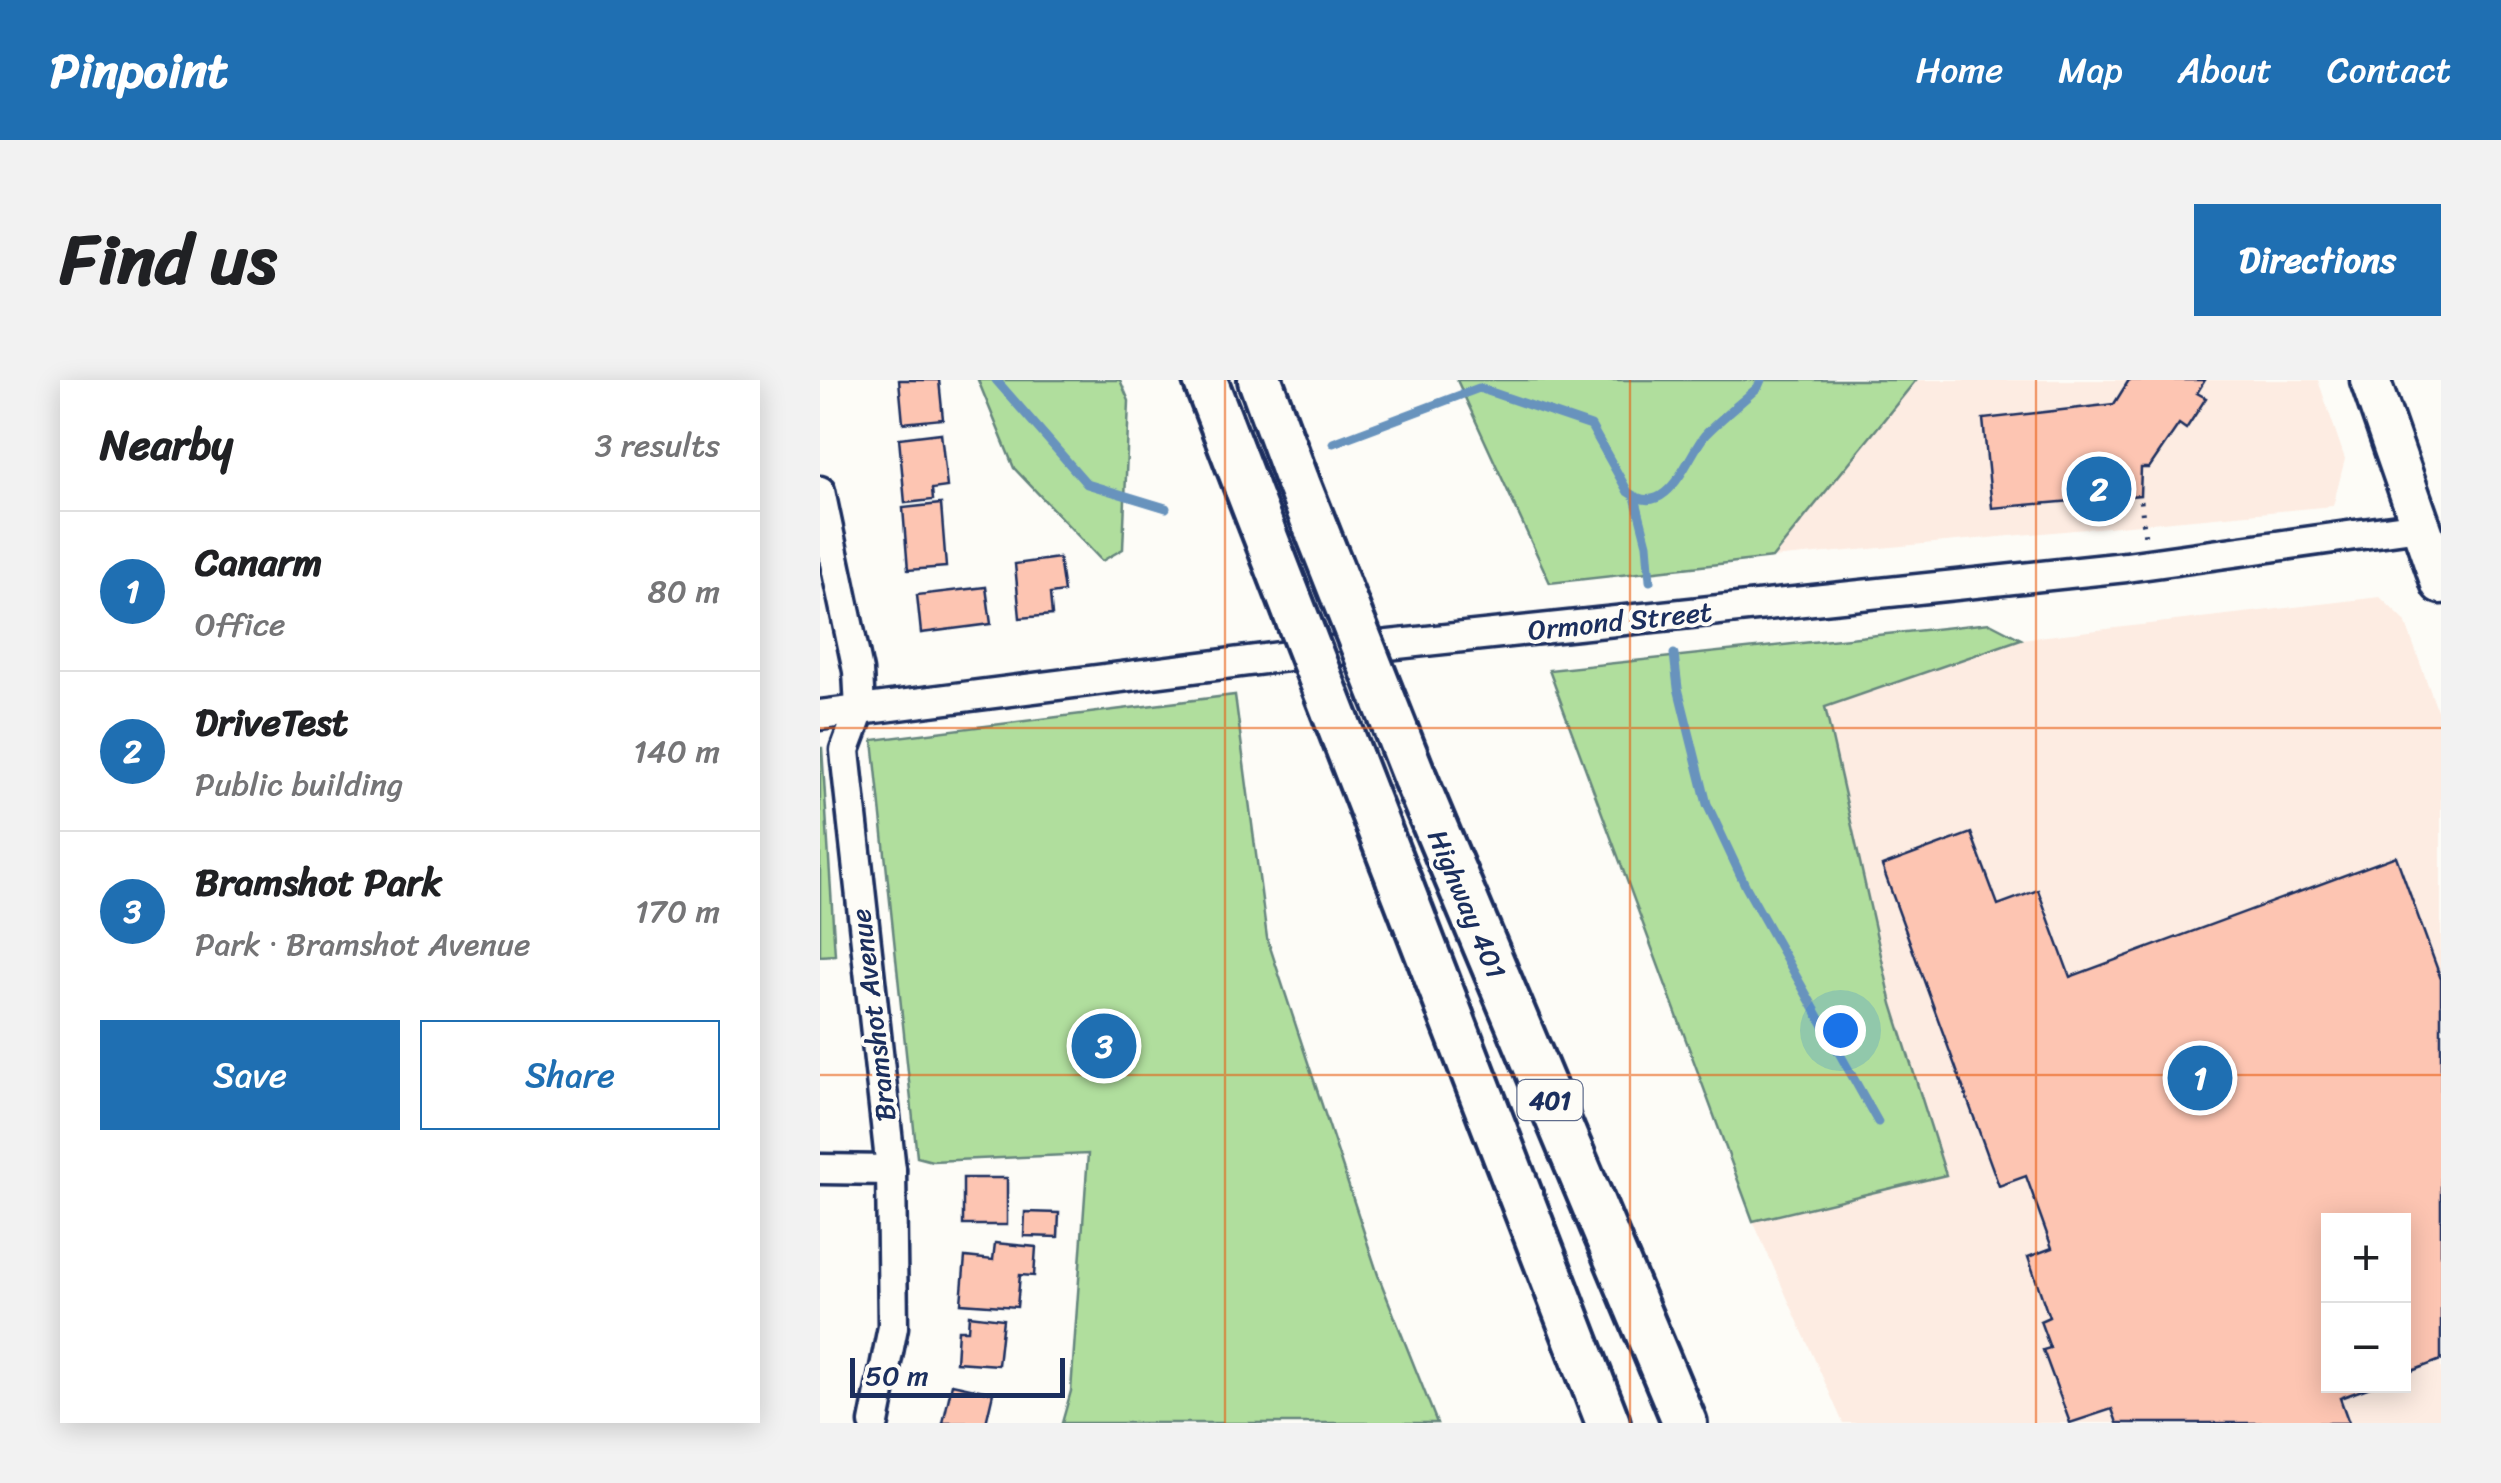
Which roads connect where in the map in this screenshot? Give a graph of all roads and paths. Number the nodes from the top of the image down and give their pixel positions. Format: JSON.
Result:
{"nodes":[{"id":1,"x":1204,"y":380,"type":"edge"},
{"id":2,"x":1260,"y":380,"type":"edge"},
{"id":3,"x":2370,"y":380,"type":"edge"},
{"id":4,"x":820,"y":492,"type":"edge"},
{"id":5,"x":2142,"y":501,"type":"dead end"},
{"id":6,"x":2420,"y":526,"type":"junction"},
{"id":7,"x":2145,"y":541,"type":"dead end"},
{"id":8,"x":2441,"y":584,"type":"edge"},
{"id":9,"x":860,"y":710,"type":"junction"},
{"id":10,"x":820,"y":716,"type":"edge"},
{"id":11,"x":820,"y":1169,"type":"edge"},
{"id":12,"x":892,"y":1170,"type":"junction"},
{"id":13,"x":874,"y":1423,"type":"edge"},
{"id":14,"x":1608,"y":1423,"type":"edge"},
{"id":15,"x":1685,"y":1423,"type":"edge"}],
"edges":[{"from":1,"to":14,"type":"highway","name":"Highway 401","number":"401","bridge":true},
{"from":2,"to":15,"type":"highway","name":"Highway 401","number":"401","bridge":true},
{"from":3,"to":6,"type":"main road"},
{"from":4,"to":9,"type":"street","name":"Bramshot Avenue"},
{"from":5,"to":7,"type":"path"},
{"from":6,"to":8,"type":"main road"},
{"from":6,"to":9,"type":"street","name":"Ormond Street"},
{"from":9,"to":10,"type":"street","name":"Ormond Street"},
{"from":9,"to":12,"type":"street","name":"Bramshot Avenue"},
{"from":11,"to":12,"type":"street"},
{"from":12,"to":13,"type":"street","name":"Bramshot Avenue"}]}
